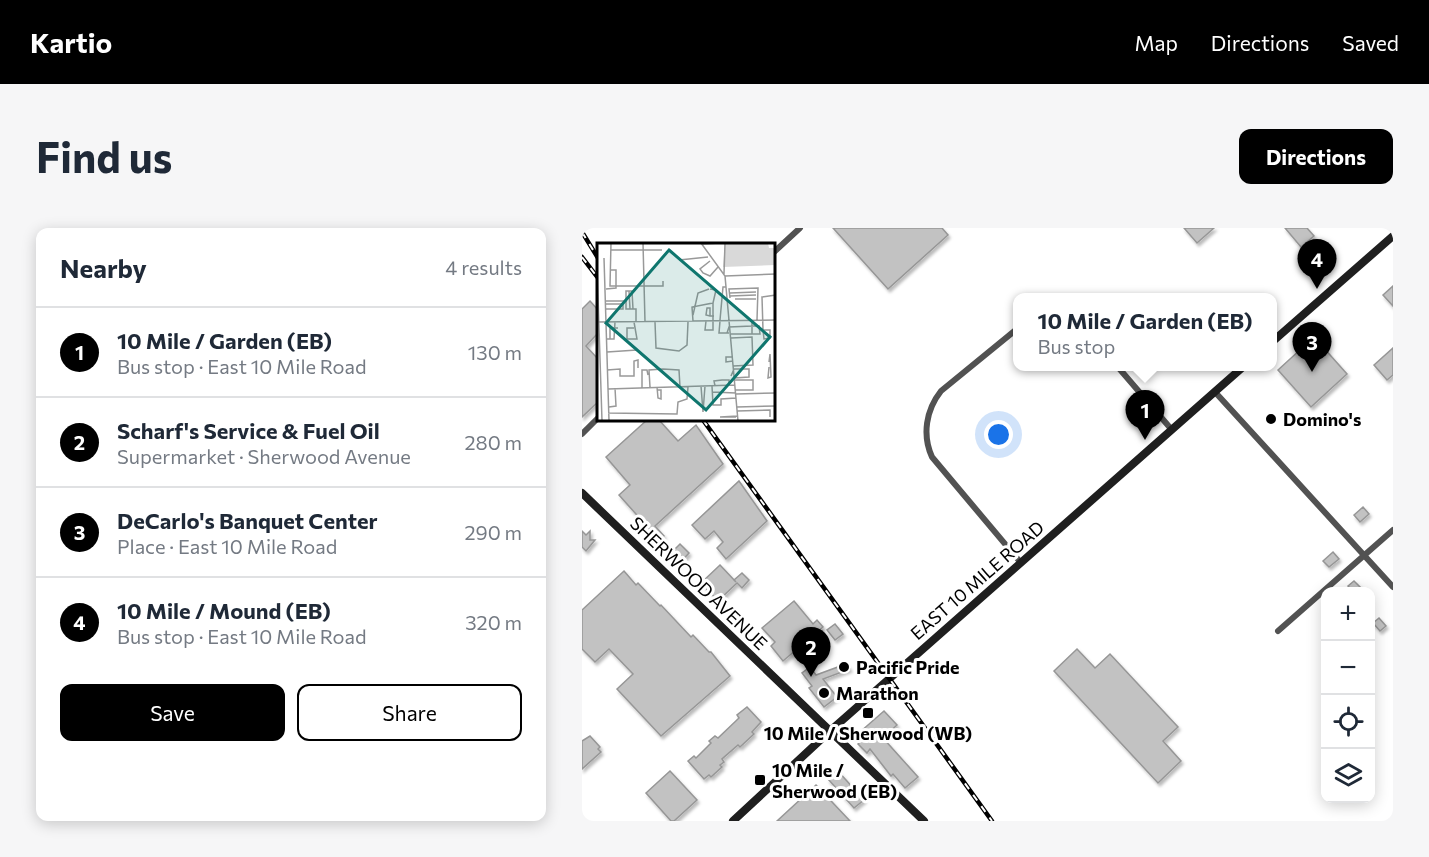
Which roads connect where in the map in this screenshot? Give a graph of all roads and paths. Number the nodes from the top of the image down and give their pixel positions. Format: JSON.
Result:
{"nodes":[{"id":1,"x":800,"y":228,"type":"edge"},
{"id":2,"x":1388,"y":228,"type":"edge"},
{"id":3,"x":1393,"y":235,"type":"edge"},
{"id":4,"x":776,"y":250,"type":"edge"},
{"id":5,"x":1013,"y":331,"type":"edge"},
{"id":6,"x":1277,"y":338,"type":"edge"},
{"id":7,"x":1122,"y":371,"type":"edge"},
{"id":8,"x":1238,"y":371,"type":"edge"},
{"id":9,"x":1215,"y":392,"type":"junction"},
{"id":10,"x":597,"y":419,"type":"edge"},
{"id":11,"x":1172,"y":430,"type":"junction"},
{"id":12,"x":582,"y":434,"type":"edge"},
{"id":13,"x":582,"y":493,"type":"edge"},
{"id":14,"x":1393,"y":530,"type":"edge"},
{"id":15,"x":1364,"y":556,"type":"junction"},
{"id":16,"x":1021,"y":562,"type":"junction"},
{"id":17,"x":1393,"y":588,"type":"edge"},
{"id":18,"x":1278,"y":631,"type":"dead end"},
{"id":19,"x":830,"y":731,"type":"junction"},
{"id":20,"x":733,"y":821,"type":"edge"},
{"id":21,"x":924,"y":821,"type":"edge"}],
"edges":[{"from":1,"to":4,"type":"street"},
{"from":2,"to":3,"type":"main road"},
{"from":3,"to":6,"type":"main road"},
{"from":5,"to":16,"type":"street"},
{"from":7,"to":11,"type":"street"},
{"from":8,"to":9,"type":"main road","name":"EAST 10 MILE ROAD"},
{"from":9,"to":11,"type":"main road","name":"EAST 10 MILE ROAD"},
{"from":9,"to":15,"type":"street"},
{"from":10,"to":12,"type":"street"},
{"from":11,"to":16,"type":"main road","name":"EAST 10 MILE ROAD"},
{"from":13,"to":19,"type":"main road","name":"SHERWOOD AVENUE"},
{"from":14,"to":15,"type":"street"},
{"from":15,"to":17,"type":"street"},
{"from":15,"to":18,"type":"street"},
{"from":16,"to":19,"type":"main road","name":"EAST 10 MILE ROAD"},
{"from":19,"to":20,"type":"main road","name":"EAST 10 MILE ROAD"},
{"from":19,"to":21,"type":"main road","name":"SHERWOOD AVENUE"}]}
